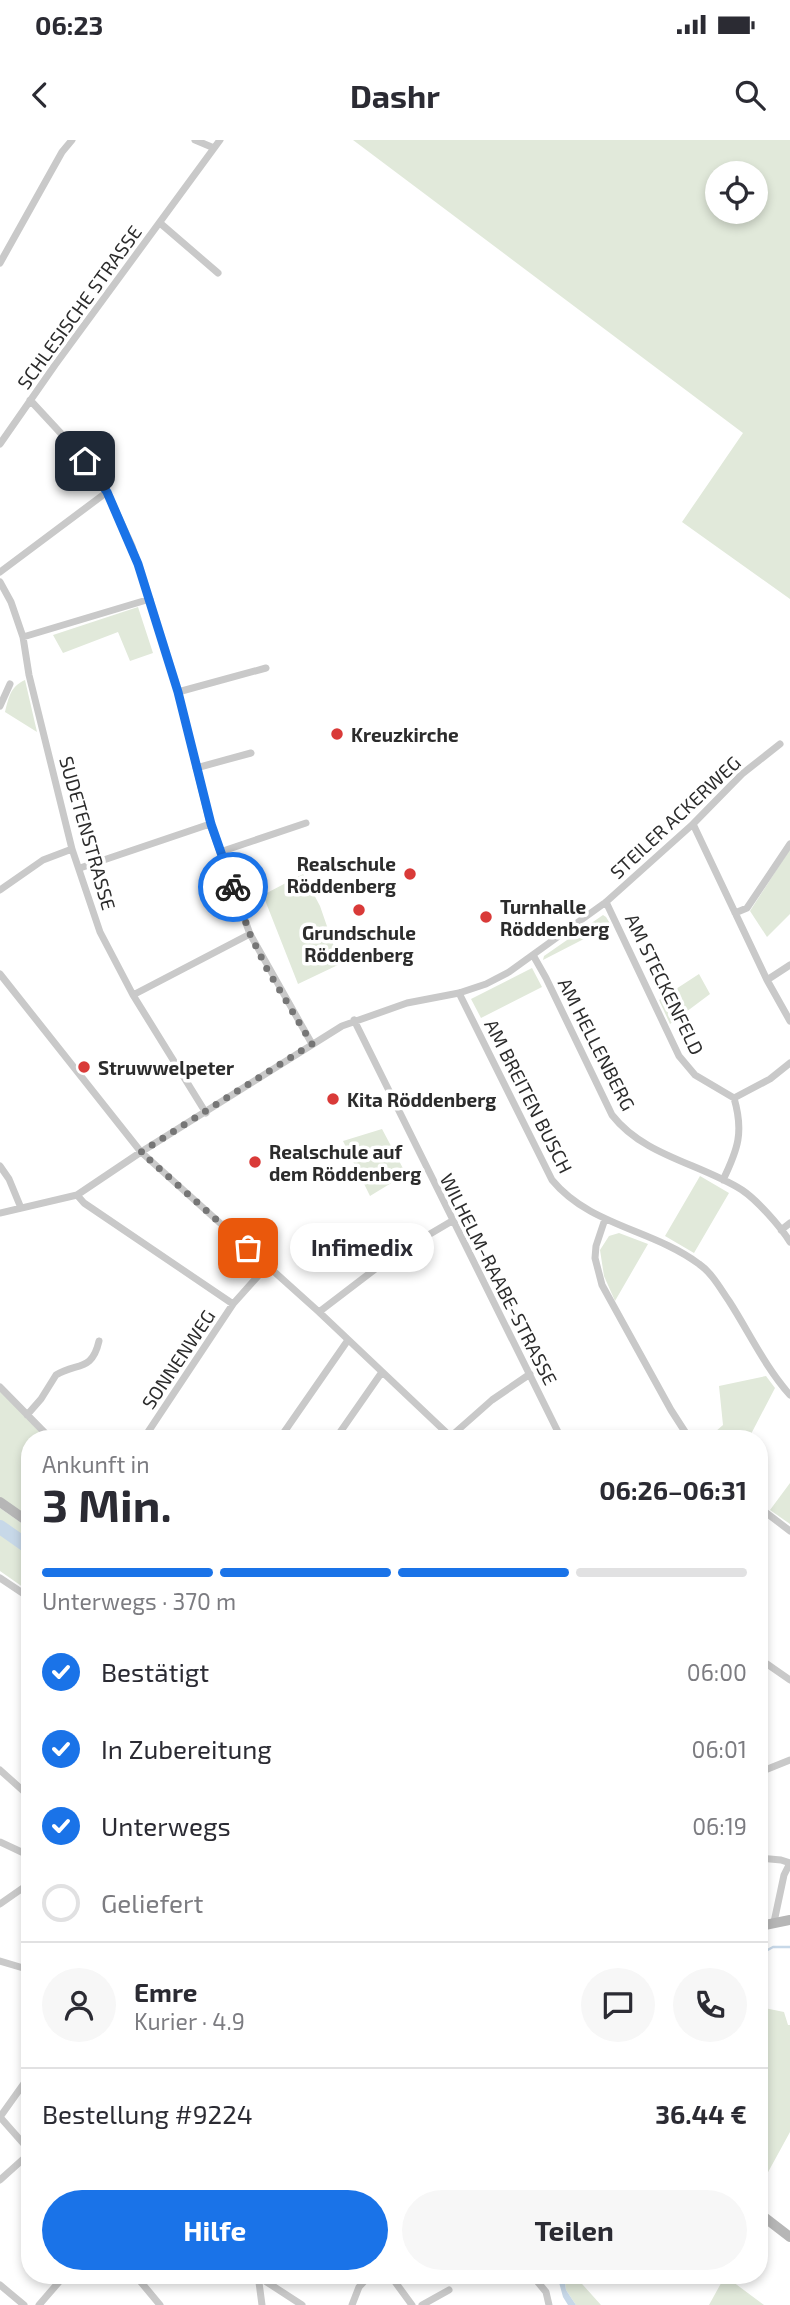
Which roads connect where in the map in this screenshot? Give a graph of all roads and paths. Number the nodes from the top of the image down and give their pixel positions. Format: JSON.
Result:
{"nodes":[{"id":1,"x":72,"y":140,"type":"edge"},
{"id":2,"x":195,"y":140,"type":"edge"},
{"id":3,"x":220,"y":140,"type":"edge"},
{"id":4,"x":214,"y":148,"type":"junction"},
{"id":5,"x":160,"y":223,"type":"junction"},
{"id":6,"x":0,"y":263,"type":"edge"},
{"id":7,"x":218,"y":273,"type":"dead end"},
{"id":8,"x":30,"y":400,"type":"junction"},
{"id":9,"x":0,"y":444,"type":"edge"},
{"id":10,"x":107,"y":492,"type":"junction"},
{"id":11,"x":0,"y":572,"type":"edge"},
{"id":12,"x":0,"y":584,"type":"edge"},
{"id":13,"x":150,"y":599,"type":"junction"},
{"id":14,"x":23,"y":637,"type":"junction"},
{"id":15,"x":266,"y":668,"type":"dead end"},
{"id":16,"x":10,"y":684,"type":"dead end"},
{"id":17,"x":178,"y":692,"type":"junction"},
{"id":18,"x":0,"y":706,"type":"edge"},
{"id":19,"x":780,"y":744,"type":"dead end"},
{"id":20,"x":251,"y":753,"type":"dead end"},
{"id":21,"x":196,"y":768,"type":"junction"},
{"id":22,"x":306,"y":823,"type":"dead end"},
{"id":23,"x":211,"y":824,"type":"junction"},
{"id":24,"x":693,"y":824,"type":"junction"},
{"id":25,"x":790,"y":844,"type":"edge"},
{"id":26,"x":72,"y":849,"type":"junction"},
{"id":27,"x":220,"y":852,"type":"junction"},
{"id":28,"x":80,"y":868,"type":"junction"},
{"id":29,"x":0,"y":890,"type":"edge"},
{"id":30,"x":606,"y":902,"type":"junction"},
{"id":31,"x":735,"y":913,"type":"junction"},
{"id":32,"x":250,"y":934,"type":"junction"},
{"id":33,"x":533,"y":956,"type":"junction"},
{"id":34,"x":790,"y":965,"type":"edge"},
{"id":35,"x":0,"y":974,"type":"edge"},
{"id":36,"x":767,"y":980,"type":"junction"},
{"id":37,"x":459,"y":993,"type":"junction"},
{"id":38,"x":133,"y":995,"type":"junction"},
{"id":39,"x":354,"y":1020,"type":"junction"},
{"id":40,"x":790,"y":1021,"type":"edge"},
{"id":41,"x":312,"y":1044,"type":"junction"},
{"id":42,"x":790,"y":1063,"type":"edge"},
{"id":43,"x":734,"y":1098,"type":"junction"},
{"id":44,"x":206,"y":1113,"type":"junction"},
{"id":45,"x":141,"y":1152,"type":"junction"},
{"id":46,"x":0,"y":1166,"type":"edge"},
{"id":47,"x":723,"y":1180,"type":"junction"},
{"id":48,"x":77,"y":1195,"type":"junction"},
{"id":49,"x":21,"y":1208,"type":"junction"},
{"id":50,"x":0,"y":1213,"type":"edge"},
{"id":51,"x":605,"y":1219,"type":"junction"},
{"id":52,"x":452,"y":1221,"type":"junction"},
{"id":53,"x":790,"y":1223,"type":"edge"},
{"id":54,"x":780,"y":1230,"type":"junction"},
{"id":55,"x":790,"y":1242,"type":"edge"},
{"id":56,"x":267,"y":1266,"type":"junction"},
{"id":57,"x":233,"y":1304,"type":"junction"},
{"id":58,"x":319,"y":1312,"type":"junction"},
{"id":59,"x":99,"y":1340,"type":"dead end"},
{"id":60,"x":348,"y":1340,"type":"junction"},
{"id":61,"x":382,"y":1372,"type":"junction"},
{"id":62,"x":530,"y":1374,"type":"junction"},
{"id":63,"x":0,"y":1387,"type":"edge"},
{"id":64,"x":790,"y":1395,"type":"edge"},
{"id":65,"x":27,"y":1415,"type":"junction"},
{"id":66,"x":42,"y":1430,"type":"edge"},
{"id":67,"x":152,"y":1430,"type":"edge"},
{"id":68,"x":285,"y":1430,"type":"edge"},
{"id":69,"x":342,"y":1430,"type":"edge"},
{"id":70,"x":442,"y":1430,"type":"edge"},
{"id":71,"x":459,"y":1430,"type":"edge"},
{"id":72,"x":557,"y":1430,"type":"edge"},
{"id":73,"x":684,"y":1430,"type":"edge"},
{"id":74,"x":0,"y":1502,"type":"edge"},
{"id":75,"x":768,"y":1514,"type":"edge"},
{"id":76,"x":21,"y":1517,"type":"edge"},
{"id":77,"x":790,"y":1531,"type":"edge"},
{"id":78,"x":0,"y":1578,"type":"edge"},
{"id":79,"x":21,"y":1592,"type":"edge"},
{"id":80,"x":768,"y":1665,"type":"edge"},
{"id":81,"x":790,"y":1680,"type":"edge"},
{"id":82,"x":790,"y":1760,"type":"edge"},
{"id":83,"x":768,"y":1769,"type":"edge"},
{"id":84,"x":0,"y":1770,"type":"edge"},
{"id":85,"x":21,"y":1789,"type":"edge"},
{"id":86,"x":0,"y":1842,"type":"edge"},
{"id":87,"x":21,"y":1852,"type":"edge"},
{"id":88,"x":768,"y":1859,"type":"edge"},
{"id":89,"x":790,"y":1863,"type":"edge"},
{"id":90,"x":21,"y":1890,"type":"edge"},
{"id":91,"x":0,"y":1905,"type":"edge"},
{"id":92,"x":790,"y":1920,"type":"edge"},
{"id":93,"x":774,"y":1922,"type":"junction"},
{"id":94,"x":768,"y":1924,"type":"edge"},
{"id":95,"x":0,"y":1961,"type":"edge"},
{"id":96,"x":21,"y":1967,"type":"edge"},
{"id":97,"x":21,"y":2087,"type":"edge"},
{"id":98,"x":21,"y":2141,"type":"edge"},
{"id":99,"x":21,"y":2160,"type":"edge"},
{"id":100,"x":0,"y":2180,"type":"edge"},
{"id":101,"x":768,"y":2220,"type":"edge"},
{"id":102,"x":790,"y":2237,"type":"edge"},
{"id":103,"x":57,"y":2284,"type":"edge"},
{"id":104,"x":142,"y":2284,"type":"edge"},
{"id":105,"x":272,"y":2284,"type":"edge"},
{"id":106,"x":362,"y":2284,"type":"edge"},
{"id":107,"x":397,"y":2284,"type":"edge"},
{"id":108,"x":539,"y":2284,"type":"edge"},
{"id":109,"x":0,"y":2285,"type":"edge"},
{"id":110,"x":449,"y":2290,"type":"dead end"},
{"id":111,"x":24,"y":2305,"type":"edge"},
{"id":112,"x":39,"y":2305,"type":"edge"},
{"id":113,"x":160,"y":2305,"type":"edge"},
{"id":114,"x":302,"y":2305,"type":"edge"},
{"id":115,"x":352,"y":2305,"type":"edge"},
{"id":116,"x":412,"y":2305,"type":"edge"},
{"id":117,"x":422,"y":2305,"type":"edge"},
{"id":118,"x":549,"y":2305,"type":"edge"}],
"edges":[{"from":1,"to":6,"type":"street"},
{"from":2,"to":4,"type":"street"},
{"from":3,"to":4,"type":"street","name":"SCHLESISCHE STRASSE"},
{"from":4,"to":5,"type":"street","name":"SCHLESISCHE STRASSE"},
{"from":5,"to":7,"type":"street","name":"SCHLESISCHE STRASSE"},
{"from":5,"to":8,"type":"street","name":"SCHLESISCHE STRASSE"},
{"from":8,"to":9,"type":"street","name":"SCHLESISCHE STRASSE"},
{"from":8,"to":10,"type":"street"},
{"from":10,"to":11,"type":"street"},
{"from":10,"to":13,"type":"street"},
{"from":12,"to":14,"type":"street","name":"SUDETENSTRASSE"},
{"from":13,"to":14,"type":"street"},
{"from":13,"to":17,"type":"street"},
{"from":14,"to":26,"type":"street","name":"SUDETENSTRASSE"},
{"from":15,"to":17,"type":"street"},
{"from":16,"to":18,"type":"street"},
{"from":17,"to":21,"type":"street"},
{"from":19,"to":24,"type":"street","name":"STEILER ACKERWEG"},
{"from":20,"to":21,"type":"street"},
{"from":21,"to":23,"type":"street"},
{"from":22,"to":27,"type":"street"},
{"from":23,"to":27,"type":"street"},
{"from":23,"to":28,"type":"street"},
{"from":24,"to":30,"type":"street","name":"STEILER ACKERWEG"},
{"from":24,"to":31,"type":"street"},
{"from":25,"to":31,"type":"street"},
{"from":26,"to":28,"type":"street","name":"SUDETENSTRASSE"},
{"from":26,"to":29,"type":"street"},
{"from":27,"to":32,"type":"street"},
{"from":28,"to":38,"type":"street","name":"SUDETENSTRASSE"},
{"from":30,"to":33,"type":"street","name":"STEILER ACKERWEG"},
{"from":30,"to":43,"type":"street","name":"AM STECKENFELD"},
{"from":31,"to":36,"type":"street"},
{"from":32,"to":38,"type":"street"},
{"from":32,"to":41,"type":"street"},
{"from":33,"to":37,"type":"street","name":"STEILER ACKERWEG"},
{"from":33,"to":47,"type":"street","name":"AM HELLENBERG"},
{"from":34,"to":36,"type":"street"},
{"from":35,"to":45,"type":"street"},
{"from":36,"to":40,"type":"street"},
{"from":37,"to":39,"type":"street","name":"STEILER ACKERWEG"},
{"from":37,"to":51,"type":"street","name":"AM BREITEN BUSCH"},
{"from":38,"to":44,"type":"street","name":"SUDETENSTRASSE"},
{"from":39,"to":41,"type":"street","name":"STEILER ACKERWEG"},
{"from":39,"to":52,"type":"street","name":"WILHELM-RAABE-STRASSE"},
{"from":41,"to":44,"type":"street","name":"STEILER ACKERWEG"},
{"from":42,"to":43,"type":"street"},
{"from":43,"to":47,"type":"street"},
{"from":44,"to":45,"type":"street","name":"STEILER ACKERWEG"},
{"from":45,"to":48,"type":"street","name":"STEILER ACKERWEG"},
{"from":45,"to":56,"type":"street"},
{"from":46,"to":49,"type":"street"},
{"from":47,"to":54,"type":"street","name":"AM HELLENBERG"},
{"from":48,"to":49,"type":"street","name":"STEILER ACKERWEG"},
{"from":48,"to":57,"type":"street"},
{"from":49,"to":50,"type":"street","name":"STEILER ACKERWEG"},
{"from":51,"to":64,"type":"street","name":"AM BREITEN BUSCH"},
{"from":51,"to":73,"type":"street"},
{"from":52,"to":58,"type":"street"},
{"from":52,"to":62,"type":"street","name":"WILHELM-RAABE-STRASSE"},
{"from":53,"to":54,"type":"street"},
{"from":54,"to":55,"type":"street","name":"AM HELLENBERG"},
{"from":56,"to":57,"type":"street","name":"SONNENWEG"},
{"from":56,"to":58,"type":"street"},
{"from":57,"to":67,"type":"street","name":"SONNENWEG"},
{"from":58,"to":60,"type":"street"},
{"from":59,"to":65,"type":"street"},
{"from":60,"to":61,"type":"street"},
{"from":60,"to":68,"type":"street"},
{"from":61,"to":69,"type":"street"},
{"from":61,"to":70,"type":"street"},
{"from":62,"to":71,"type":"street"},
{"from":62,"to":72,"type":"street","name":"WILHELM-RAABE-STRASSE"},
{"from":63,"to":65,"type":"street"},
{"from":65,"to":66,"type":"street"},
{"from":74,"to":76,"type":"main road"},
{"from":75,"to":77,"type":"street"},
{"from":78,"to":79,"type":"street"},
{"from":80,"to":81,"type":"street"},
{"from":82,"to":83,"type":"street"},
{"from":84,"to":85,"type":"street"},
{"from":86,"to":87,"type":"street"},
{"from":88,"to":89,"type":"street"},
{"from":89,"to":93,"type":"street"},
{"from":90,"to":91,"type":"street"},
{"from":92,"to":93,"type":"main road"},
{"from":93,"to":94,"type":"main road"},
{"from":95,"to":96,"type":"street"},
{"from":97,"to":98,"type":"street"},
{"from":99,"to":100,"type":"street"},
{"from":101,"to":102,"type":"main road"},
{"from":103,"to":112,"type":"street"},
{"from":104,"to":113,"type":"street"},
{"from":105,"to":114,"type":"street"},
{"from":106,"to":115,"type":"street"},
{"from":107,"to":116,"type":"street"},
{"from":108,"to":118,"type":"street"},
{"from":109,"to":111,"type":"street"},
{"from":110,"to":117,"type":"street"}]}
